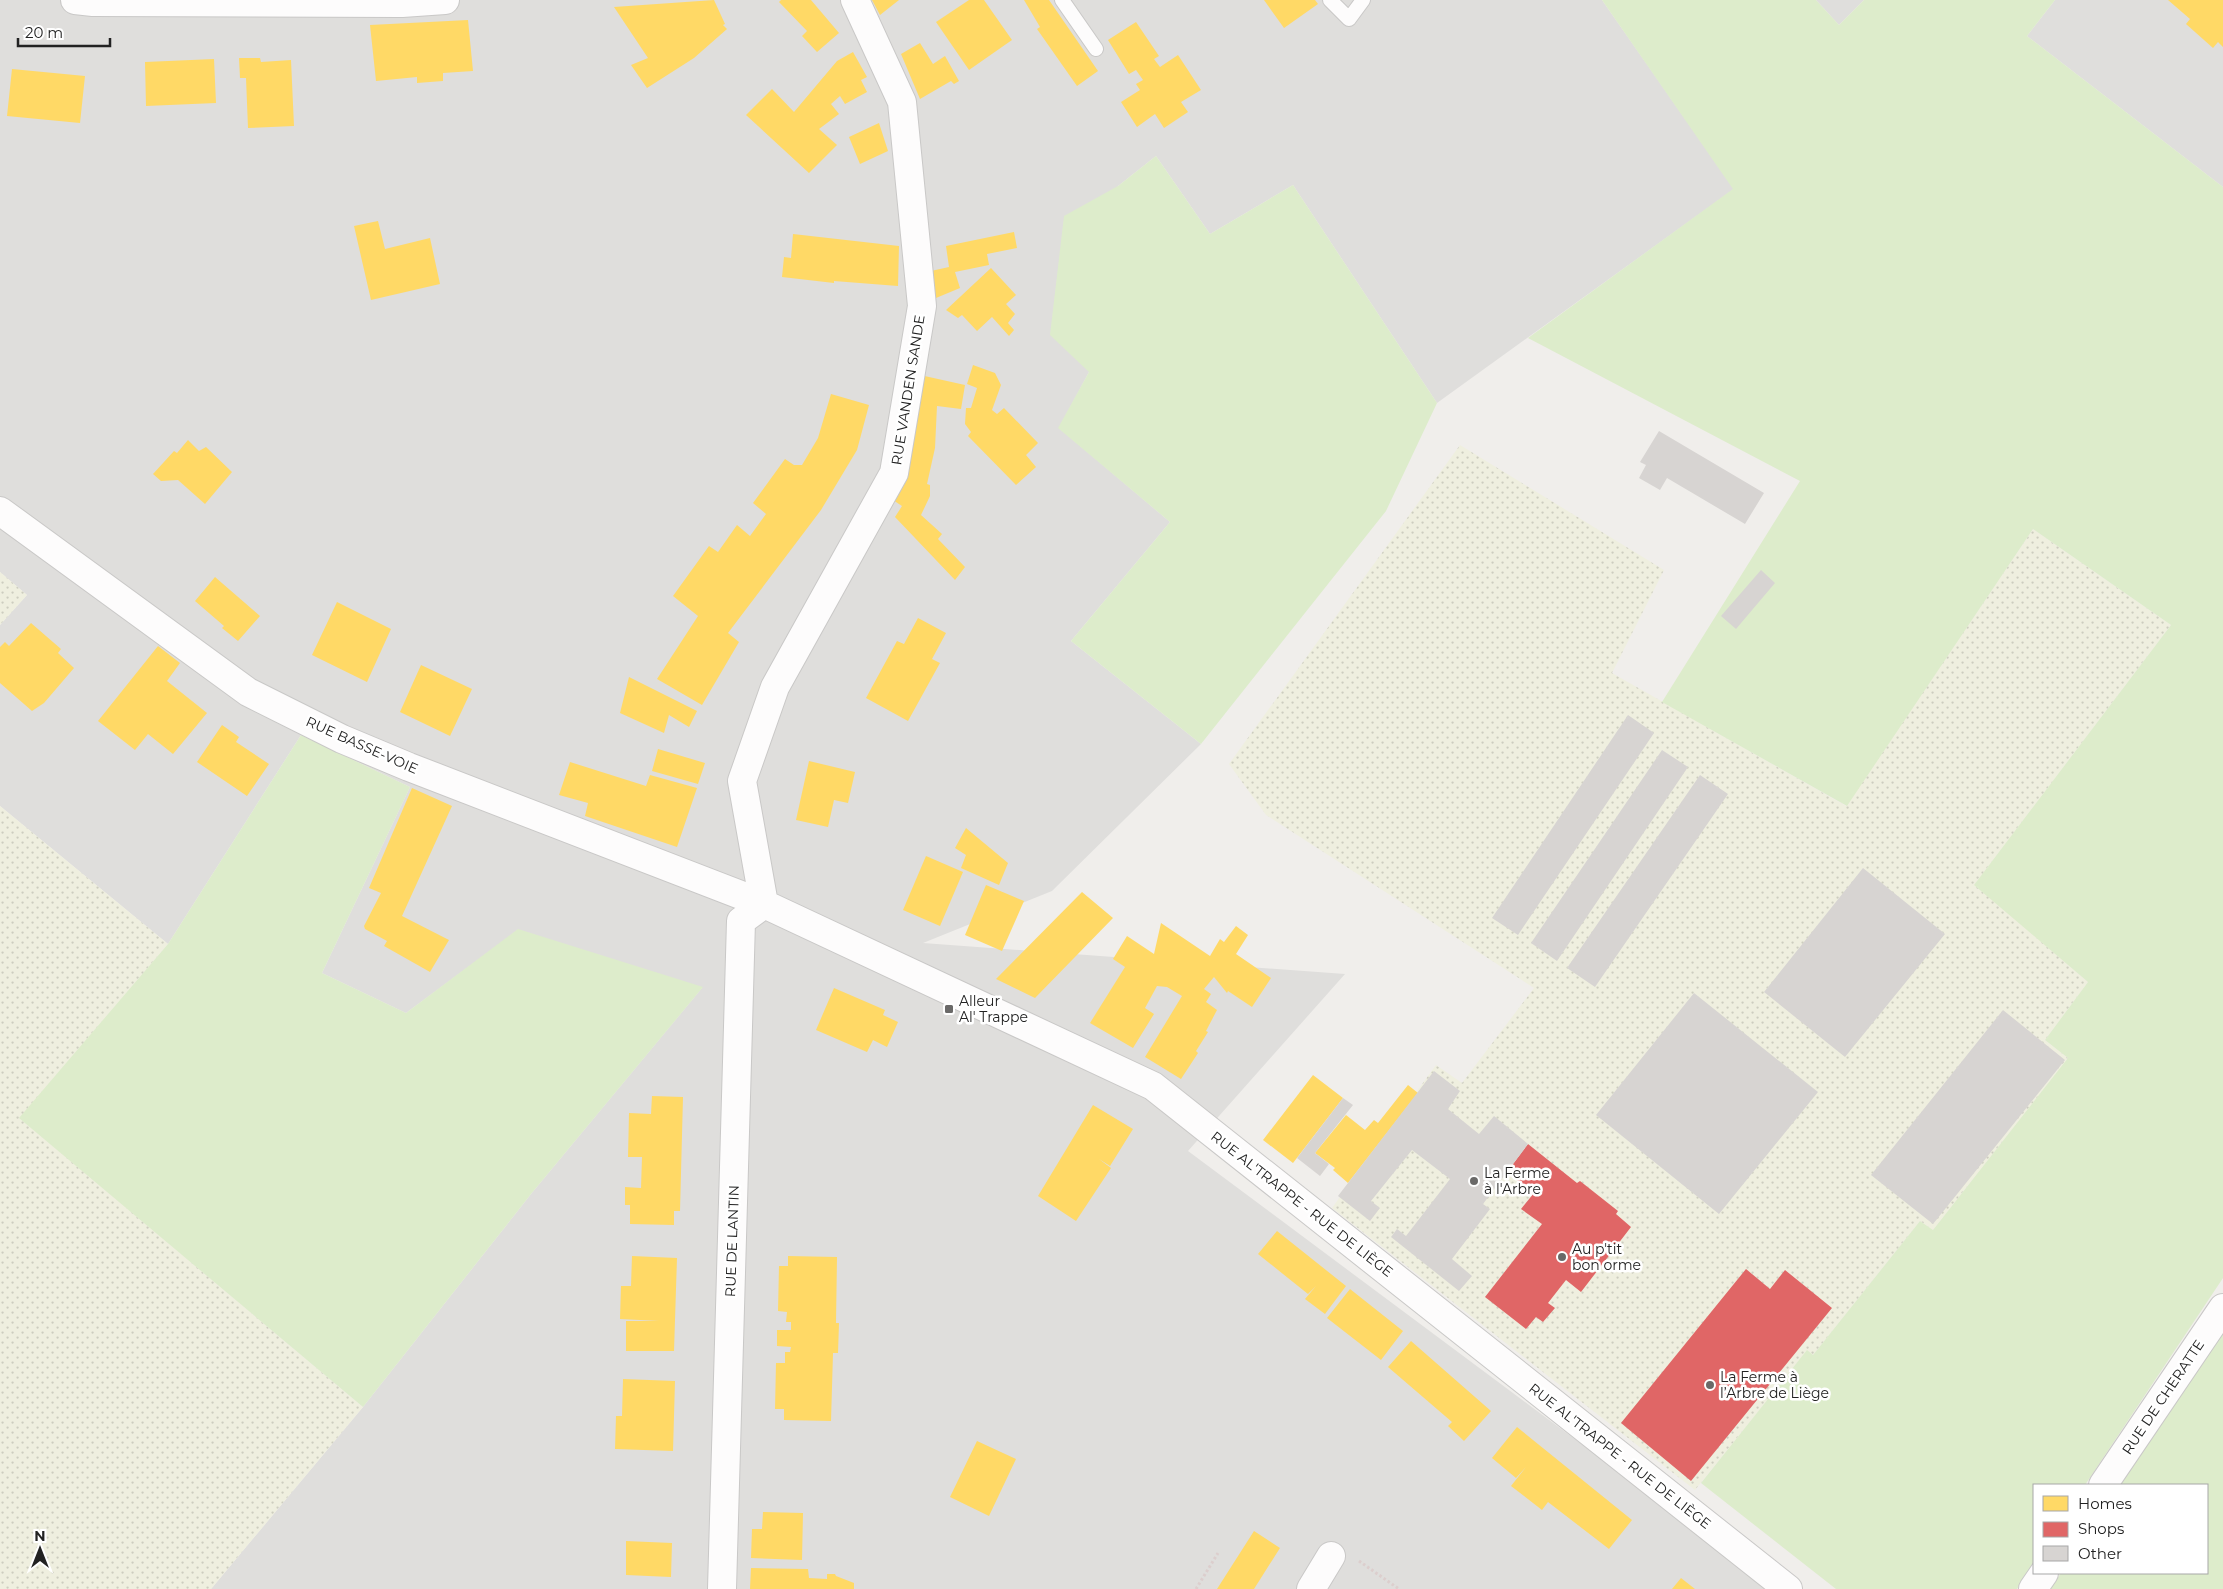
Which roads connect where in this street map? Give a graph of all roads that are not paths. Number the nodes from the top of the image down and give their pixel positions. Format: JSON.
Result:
{"nodes":[{"id":1,"x":76,"y":0,"type":"edge"},
{"id":2,"x":445,"y":0,"type":"edge"},
{"id":3,"x":855,"y":0,"type":"edge"},
{"id":4,"x":1062,"y":0,"type":"edge"},
{"id":5,"x":1330,"y":0,"type":"edge"},
{"id":6,"x":1363,"y":0,"type":"edge"},
{"id":7,"x":1096,"y":49,"type":"dead end"},
{"id":8,"x":0,"y":511,"type":"edge"},
{"id":9,"x":764,"y":904,"type":"junction"},
{"id":10,"x":2223,"y":1308,"type":"edge"},
{"id":11,"x":2104,"y":1484,"type":"edge"},
{"id":12,"x":1331,"y":1556,"type":"road end"},
{"id":13,"x":2043,"y":1574,"type":"edge"},
{"id":14,"x":722,"y":1589,"type":"edge"},
{"id":15,"x":1311,"y":1589,"type":"edge"},
{"id":16,"x":1788,"y":1589,"type":"edge"},
{"id":17,"x":2033,"y":1589,"type":"edge"}],
"edges":[{"from":1,"to":2,"type":"street"},
{"from":3,"to":9,"type":"street","name":"RUE VANDEN SANDE"},
{"from":4,"to":7,"type":"lane"},
{"from":5,"to":6,"type":"lane"},
{"from":8,"to":9,"type":"street","name":"RUE BASSE-VOIE"},
{"from":9,"to":14,"type":"street","name":"RUE DE LANTIN"},
{"from":9,"to":16,"type":"street","name":"RUE AL'TRAPPE - RUE DE LIÈGE"},
{"from":10,"to":11,"type":"street","name":"RUE DE CHERATTE"},
{"from":12,"to":15,"type":"street"},
{"from":13,"to":17,"type":"street"}]}
